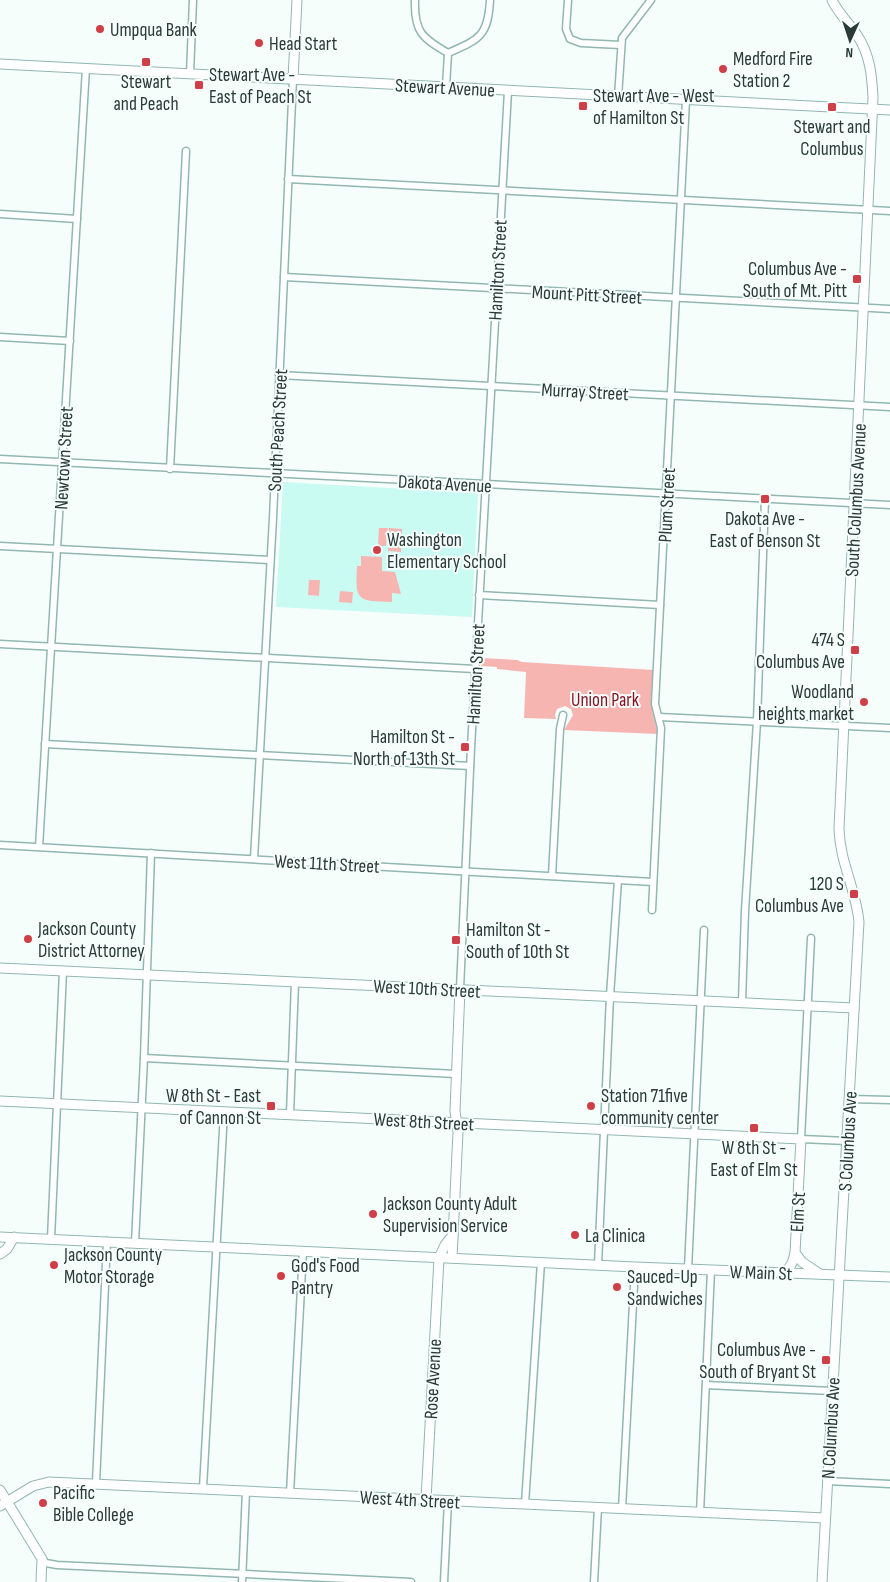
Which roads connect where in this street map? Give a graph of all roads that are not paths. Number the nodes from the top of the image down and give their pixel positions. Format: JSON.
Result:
{"nodes":[{"id":1,"x":193,"y":0,"type":"edge"},
{"id":2,"x":297,"y":0,"type":"edge"},
{"id":3,"x":415,"y":0,"type":"edge"},
{"id":4,"x":490,"y":0,"type":"edge"},
{"id":5,"x":568,"y":0,"type":"edge"},
{"id":6,"x":651,"y":0,"type":"edge"},
{"id":7,"x":832,"y":0,"type":"edge"},
{"id":8,"x":621,"y":45,"type":"junction"},
{"id":9,"x":448,"y":53,"type":"junction"},
{"id":10,"x":0,"y":64,"type":"edge"},
{"id":11,"x":86,"y":68,"type":"junction"},
{"id":12,"x":190,"y":74,"type":"junction"},
{"id":13,"x":293,"y":79,"type":"junction"},
{"id":14,"x":446,"y":87,"type":"junction"},
{"id":15,"x":508,"y":91,"type":"junction"},
{"id":16,"x":618,"y":96,"type":"junction"},
{"id":17,"x":686,"y":100,"type":"junction"},
{"id":18,"x":873,"y":110,"type":"junction"},
{"id":19,"x":890,"y":110,"type":"edge"},
{"id":20,"x":186,"y":151,"type":"dead end"},
{"id":21,"x":288,"y":179,"type":"junction"},
{"id":22,"x":501,"y":189,"type":"junction"},
{"id":23,"x":681,"y":199,"type":"junction"},
{"id":24,"x":869,"y":210,"type":"junction"},
{"id":25,"x":890,"y":211,"type":"edge"},
{"id":26,"x":0,"y":214,"type":"edge"},
{"id":27,"x":77,"y":218,"type":"junction"},
{"id":28,"x":284,"y":277,"type":"junction"},
{"id":29,"x":496,"y":289,"type":"junction"},
{"id":30,"x":677,"y":298,"type":"junction"},
{"id":31,"x":864,"y":308,"type":"junction"},
{"id":32,"x":890,"y":309,"type":"edge"},
{"id":33,"x":0,"y":337,"type":"edge"},
{"id":34,"x":70,"y":341,"type":"junction"},
{"id":35,"x":280,"y":375,"type":"junction"},
{"id":36,"x":492,"y":386,"type":"junction"},
{"id":37,"x":672,"y":396,"type":"junction"},
{"id":38,"x":859,"y":406,"type":"junction"},
{"id":39,"x":890,"y":407,"type":"edge"},
{"id":40,"x":0,"y":459,"type":"edge"},
{"id":41,"x":63,"y":463,"type":"junction"},
{"id":42,"x":170,"y":469,"type":"junction"},
{"id":43,"x":275,"y":474,"type":"junction"},
{"id":44,"x":485,"y":485,"type":"junction"},
{"id":45,"x":667,"y":494,"type":"junction"},
{"id":46,"x":765,"y":499,"type":"junction"},
{"id":47,"x":854,"y":503,"type":"junction"},
{"id":48,"x":890,"y":505,"type":"edge"},
{"id":49,"x":0,"y":546,"type":"edge"},
{"id":50,"x":58,"y":549,"type":"junction"},
{"id":51,"x":270,"y":560,"type":"junction"},
{"id":52,"x":479,"y":595,"type":"junction"},
{"id":53,"x":660,"y":605,"type":"junction"},
{"id":54,"x":0,"y":644,"type":"edge"},
{"id":55,"x":52,"y":647,"type":"junction"},
{"id":56,"x":265,"y":658,"type":"junction"},
{"id":57,"x":475,"y":669,"type":"junction"},
{"id":58,"x":563,"y":715,"type":"dead end"},
{"id":59,"x":659,"y":717,"type":"junction"},
{"id":60,"x":756,"y":721,"type":"junction"},
{"id":61,"x":844,"y":726,"type":"junction"},
{"id":62,"x":890,"y":728,"type":"edge"},
{"id":63,"x":45,"y":744,"type":"junction"},
{"id":64,"x":260,"y":755,"type":"junction"},
{"id":65,"x":470,"y":766,"type":"junction"},
{"id":66,"x":0,"y":846,"type":"edge"},
{"id":67,"x":39,"y":847,"type":"junction"},
{"id":68,"x":151,"y":853,"type":"junction"},
{"id":69,"x":254,"y":859,"type":"junction"},
{"id":70,"x":465,"y":872,"type":"junction"},
{"id":71,"x":552,"y":876,"type":"junction"},
{"id":72,"x":618,"y":880,"type":"junction"},
{"id":73,"x":653,"y":882,"type":"junction"},
{"id":74,"x":652,"y":910,"type":"dead end"},
{"id":75,"x":704,"y":930,"type":"dead end"},
{"id":76,"x":811,"y":938,"type":"dead end"},
{"id":77,"x":0,"y":968,"type":"edge"},
{"id":78,"x":64,"y":971,"type":"junction"},
{"id":79,"x":147,"y":974,"type":"junction"},
{"id":80,"x":295,"y":982,"type":"junction"},
{"id":81,"x":460,"y":989,"type":"junction"},
{"id":82,"x":610,"y":996,"type":"junction"},
{"id":83,"x":702,"y":1001,"type":"junction"},
{"id":84,"x":742,"y":1002,"type":"junction"},
{"id":85,"x":807,"y":1006,"type":"junction"},
{"id":86,"x":854,"y":1008,"type":"junction"},
{"id":87,"x":144,"y":1058,"type":"junction"},
{"id":88,"x":293,"y":1065,"type":"junction"},
{"id":89,"x":456,"y":1074,"type":"junction"},
{"id":90,"x":850,"y":1099,"type":"junction"},
{"id":91,"x":890,"y":1100,"type":"edge"},
{"id":92,"x":0,"y":1101,"type":"edge"},
{"id":93,"x":58,"y":1104,"type":"junction"},
{"id":94,"x":142,"y":1107,"type":"junction"},
{"id":95,"x":224,"y":1112,"type":"junction"},
{"id":96,"x":290,"y":1114,"type":"junction"},
{"id":97,"x":457,"y":1122,"type":"junction"},
{"id":98,"x":606,"y":1130,"type":"junction"},
{"id":99,"x":694,"y":1135,"type":"junction"},
{"id":100,"x":801,"y":1139,"type":"junction"},
{"id":101,"x":847,"y":1141,"type":"junction"},
{"id":102,"x":453,"y":1235,"type":"junction"},
{"id":103,"x":0,"y":1237,"type":"edge"},
{"id":104,"x":14,"y":1238,"type":"junction"},
{"id":105,"x":51,"y":1239,"type":"junction"},
{"id":106,"x":107,"y":1241,"type":"junction"},
{"id":107,"x":135,"y":1243,"type":"junction"},
{"id":108,"x":216,"y":1247,"type":"junction"},
{"id":109,"x":303,"y":1251,"type":"junction"},
{"id":110,"x":795,"y":1253,"type":"junction"},
{"id":111,"x":0,"y":1254,"type":"edge"},
{"id":112,"x":439,"y":1258,"type":"junction"},
{"id":113,"x":452,"y":1258,"type":"junction"},
{"id":114,"x":541,"y":1262,"type":"junction"},
{"id":115,"x":598,"y":1265,"type":"junction"},
{"id":116,"x":635,"y":1267,"type":"junction"},
{"id":117,"x":688,"y":1269,"type":"junction"},
{"id":118,"x":711,"y":1270,"type":"junction"},
{"id":119,"x":783,"y":1273,"type":"junction"},
{"id":120,"x":820,"y":1274,"type":"junction"},
{"id":121,"x":838,"y":1274,"type":"junction"},
{"id":122,"x":890,"y":1277,"type":"edge"},
{"id":123,"x":706,"y":1385,"type":"junction"},
{"id":124,"x":832,"y":1391,"type":"junction"},
{"id":125,"x":827,"y":1481,"type":"junction"},
{"id":126,"x":96,"y":1483,"type":"junction"},
{"id":127,"x":890,"y":1484,"type":"edge"},
{"id":128,"x":203,"y":1488,"type":"junction"},
{"id":129,"x":0,"y":1490,"type":"edge"},
{"id":130,"x":246,"y":1491,"type":"junction"},
{"id":131,"x":290,"y":1493,"type":"junction"},
{"id":132,"x":426,"y":1500,"type":"junction"},
{"id":133,"x":448,"y":1501,"type":"junction"},
{"id":134,"x":4,"y":1504,"type":"edge"},
{"id":135,"x":525,"y":1504,"type":"junction"},
{"id":136,"x":598,"y":1507,"type":"junction"},
{"id":137,"x":622,"y":1508,"type":"junction"},
{"id":138,"x":700,"y":1513,"type":"junction"},
{"id":139,"x":826,"y":1518,"type":"junction"},
{"id":140,"x":42,"y":1559,"type":"junction"},
{"id":141,"x":242,"y":1574,"type":"junction"},
{"id":142,"x":41,"y":1582,"type":"edge"},
{"id":143,"x":242,"y":1582,"type":"edge"},
{"id":144,"x":411,"y":1582,"type":"edge"},
{"id":145,"x":444,"y":1582,"type":"edge"},
{"id":146,"x":594,"y":1582,"type":"edge"},
{"id":147,"x":822,"y":1582,"type":"edge"}],
"edges":[{"from":1,"to":12,"type":"street"},
{"from":2,"to":13,"type":"main road","name":"South Peach Street"},
{"from":3,"to":9,"type":"street"},
{"from":4,"to":9,"type":"street"},
{"from":5,"to":8,"type":"street"},
{"from":6,"to":8,"type":"street"},
{"from":7,"to":18,"type":"main road","name":"South Columbus Avenue"},
{"from":8,"to":16,"type":"street"},
{"from":9,"to":14,"type":"street"},
{"from":10,"to":11,"type":"main road","name":"Stewart Avenue"},
{"from":11,"to":12,"type":"main road","name":"Stewart Avenue"},
{"from":11,"to":27,"type":"street","name":"Newtown Street"},
{"from":12,"to":13,"type":"main road","name":"Stewart Avenue"},
{"from":13,"to":14,"type":"main road","name":"Stewart Avenue"},
{"from":13,"to":21,"type":"street","name":"South Peach Street"},
{"from":14,"to":15,"type":"main road","name":"Stewart Avenue"},
{"from":15,"to":16,"type":"main road","name":"Stewart Avenue"},
{"from":15,"to":22,"type":"street","name":"Hamilton Street"},
{"from":16,"to":17,"type":"main road","name":"Stewart Avenue"},
{"from":17,"to":18,"type":"main road","name":"Stewart Avenue"},
{"from":17,"to":23,"type":"street","name":"Plum Street"},
{"from":18,"to":19,"type":"main road","name":"Stewart Avenue"},
{"from":18,"to":24,"type":"main road","name":"South Columbus Avenue"},
{"from":20,"to":42,"type":"street"},
{"from":21,"to":22,"type":"street"},
{"from":21,"to":28,"type":"street","name":"South Peach Street"},
{"from":22,"to":23,"type":"street"},
{"from":22,"to":29,"type":"street","name":"Hamilton Street"},
{"from":23,"to":24,"type":"street"},
{"from":23,"to":30,"type":"street","name":"Plum Street"},
{"from":24,"to":25,"type":"street"},
{"from":24,"to":31,"type":"main road","name":"South Columbus Avenue"},
{"from":26,"to":27,"type":"street"},
{"from":27,"to":34,"type":"street","name":"Newtown Street"},
{"from":28,"to":29,"type":"street","name":"Mount Pitt Street"},
{"from":28,"to":35,"type":"street","name":"South Peach Street"},
{"from":29,"to":30,"type":"street","name":"Mount Pitt Street"},
{"from":29,"to":36,"type":"street","name":"Hamilton Street"},
{"from":30,"to":31,"type":"street","name":"Mount Pitt Street"},
{"from":30,"to":37,"type":"street","name":"Plum Street"},
{"from":31,"to":32,"type":"street","name":"Mount Pitt Street"},
{"from":31,"to":38,"type":"main road","name":"South Columbus Avenue"},
{"from":33,"to":34,"type":"street"},
{"from":34,"to":41,"type":"street","name":"Newtown Street"},
{"from":35,"to":36,"type":"street","name":"Murray Street"},
{"from":35,"to":43,"type":"street","name":"South Peach Street"},
{"from":36,"to":37,"type":"street","name":"Murray Street"},
{"from":36,"to":44,"type":"street","name":"Hamilton Street"},
{"from":37,"to":38,"type":"street","name":"Murray Street"},
{"from":37,"to":45,"type":"street","name":"Plum Street"},
{"from":38,"to":39,"type":"street","name":"Murray Street"},
{"from":38,"to":47,"type":"main road","name":"South Columbus Avenue"},
{"from":40,"to":41,"type":"street","name":"Dakota Avenue"},
{"from":41,"to":42,"type":"street","name":"Dakota Avenue"},
{"from":41,"to":50,"type":"street","name":"Newtown Street"},
{"from":42,"to":43,"type":"street","name":"Dakota Avenue"},
{"from":43,"to":44,"type":"street","name":"Dakota Avenue"},
{"from":43,"to":51,"type":"street","name":"South Peach Street"},
{"from":44,"to":45,"type":"street","name":"Dakota Avenue"},
{"from":44,"to":52,"type":"street","name":"Hamilton Street"},
{"from":45,"to":46,"type":"street","name":"Dakota Avenue"},
{"from":45,"to":53,"type":"street","name":"Plum Street"},
{"from":46,"to":47,"type":"street","name":"Dakota Avenue"},
{"from":46,"to":60,"type":"street"},
{"from":47,"to":48,"type":"street","name":"Dakota Avenue"},
{"from":47,"to":61,"type":"main road","name":"South Columbus Avenue"},
{"from":49,"to":50,"type":"street"},
{"from":50,"to":51,"type":"street"},
{"from":50,"to":55,"type":"street","name":"Newtown Street"},
{"from":51,"to":56,"type":"street","name":"South Peach Street"},
{"from":52,"to":53,"type":"street"},
{"from":52,"to":57,"type":"street","name":"Hamilton Street"},
{"from":53,"to":59,"type":"street","name":"Plum Street"},
{"from":54,"to":55,"type":"street"},
{"from":55,"to":56,"type":"street"},
{"from":55,"to":63,"type":"street","name":"Newtown Street"},
{"from":56,"to":57,"type":"street"},
{"from":56,"to":64,"type":"street","name":"South Peach Street"},
{"from":57,"to":65,"type":"street","name":"Hamilton Street"},
{"from":58,"to":71,"type":"street"},
{"from":59,"to":60,"type":"street"},
{"from":59,"to":73,"type":"street","name":"Plum Street"},
{"from":60,"to":61,"type":"street"},
{"from":60,"to":84,"type":"street"},
{"from":61,"to":62,"type":"street"},
{"from":61,"to":86,"type":"main road","name":"South Columbus Avenue"},
{"from":63,"to":64,"type":"street"},
{"from":63,"to":67,"type":"street","name":"Newtown Street"},
{"from":64,"to":65,"type":"street"},
{"from":64,"to":69,"type":"street","name":"South Peach Street"},
{"from":65,"to":70,"type":"street","name":"Hamilton Street"},
{"from":66,"to":67,"type":"street","name":"West 11th Street"},
{"from":67,"to":68,"type":"street","name":"West 11th Street"},
{"from":68,"to":69,"type":"street","name":"West 11th Street"},
{"from":68,"to":79,"type":"street"},
{"from":69,"to":70,"type":"street","name":"West 11th Street"},
{"from":70,"to":71,"type":"street","name":"West 11th Street"},
{"from":70,"to":81,"type":"street","name":"Hamilton Street"},
{"from":71,"to":72,"type":"street","name":"West 11th Street"},
{"from":72,"to":73,"type":"street","name":"West 11th Street"},
{"from":72,"to":82,"type":"street"},
{"from":73,"to":74,"type":"street","name":"Plum Street"},
{"from":75,"to":83,"type":"street"},
{"from":76,"to":85,"type":"street"},
{"from":77,"to":78,"type":"main road","name":"West 10th Street"},
{"from":78,"to":79,"type":"main road","name":"West 10th Street"},
{"from":78,"to":93,"type":"street"},
{"from":79,"to":80,"type":"main road","name":"West 10th Street"},
{"from":79,"to":87,"type":"street"},
{"from":80,"to":81,"type":"main road","name":"West 10th Street"},
{"from":80,"to":88,"type":"street"},
{"from":81,"to":82,"type":"main road","name":"West 10th Street"},
{"from":81,"to":89,"type":"main road","name":"Hamilton Street"},
{"from":82,"to":83,"type":"main road","name":"West 10th Street"},
{"from":82,"to":98,"type":"street"},
{"from":83,"to":84,"type":"main road","name":"West 10th Street"},
{"from":83,"to":99,"type":"street"},
{"from":84,"to":85,"type":"main road","name":"West 10th Street"},
{"from":85,"to":86,"type":"main road","name":"West 10th Street"},
{"from":85,"to":100,"type":"street"},
{"from":86,"to":90,"type":"main road","name":"S Columbus Ave"},
{"from":87,"to":88,"type":"street"},
{"from":87,"to":94,"type":"street"},
{"from":88,"to":89,"type":"street"},
{"from":88,"to":96,"type":"street"},
{"from":89,"to":97,"type":"main road","name":"Hamilton Street"},
{"from":90,"to":91,"type":"street"},
{"from":90,"to":101,"type":"main road","name":"S Columbus Ave"},
{"from":92,"to":93,"type":"main road","name":"West 8th Street"},
{"from":93,"to":94,"type":"main road","name":"West 8th Street"},
{"from":93,"to":105,"type":"street"},
{"from":94,"to":95,"type":"main road","name":"West 8th Street"},
{"from":94,"to":107,"type":"street"},
{"from":95,"to":96,"type":"main road","name":"West 8th Street"},
{"from":95,"to":108,"type":"street"},
{"from":96,"to":97,"type":"main road","name":"West 8th Street"},
{"from":97,"to":98,"type":"main road","name":"West 8th Street"},
{"from":97,"to":102,"type":"main road","name":"Hamilton Street"},
{"from":98,"to":99,"type":"main road","name":"West 8th Street"},
{"from":98,"to":115,"type":"street"},
{"from":99,"to":100,"type":"main road","name":"West 8th Street"},
{"from":99,"to":117,"type":"street"},
{"from":100,"to":101,"type":"street","name":"West 8th Street"},
{"from":100,"to":110,"type":"main road","name":"Elm St"},
{"from":101,"to":121,"type":"main road","name":"S Columbus Ave"},
{"from":102,"to":112,"type":"main road"},
{"from":102,"to":113,"type":"main road","name":"Hamilton Street"},
{"from":103,"to":104,"type":"main road","name":"W Main St"},
{"from":104,"to":105,"type":"main road","name":"W Main St"},
{"from":104,"to":111,"type":"main road"},
{"from":105,"to":106,"type":"main road","name":"W Main St"},
{"from":106,"to":107,"type":"main road","name":"W Main St"},
{"from":106,"to":126,"type":"street"},
{"from":107,"to":108,"type":"main road","name":"W Main St"},
{"from":108,"to":109,"type":"main road","name":"W Main St"},
{"from":108,"to":128,"type":"street"},
{"from":109,"to":112,"type":"main road","name":"W Main St"},
{"from":109,"to":131,"type":"street"},
{"from":110,"to":119,"type":"main road"},
{"from":110,"to":120,"type":"main road","name":"Elm St"},
{"from":112,"to":113,"type":"main road","name":"W Main St"},
{"from":112,"to":132,"type":"main road","name":"Rose Avenue"},
{"from":113,"to":114,"type":"main road","name":"W Main St"},
{"from":114,"to":115,"type":"main road","name":"W Main St"},
{"from":114,"to":135,"type":"street"},
{"from":115,"to":116,"type":"main road","name":"W Main St"},
{"from":116,"to":117,"type":"main road","name":"W Main St"},
{"from":116,"to":137,"type":"street"},
{"from":117,"to":118,"type":"main road","name":"W Main St"},
{"from":118,"to":119,"type":"main road","name":"W Main St"},
{"from":118,"to":123,"type":"street"},
{"from":119,"to":120,"type":"main road","name":"W Main St"},
{"from":120,"to":121,"type":"main road","name":"W Main St"},
{"from":121,"to":122,"type":"main road","name":"W Main St"},
{"from":121,"to":124,"type":"main road","name":"N Columbus Ave"},
{"from":123,"to":124,"type":"street"},
{"from":123,"to":138,"type":"street"},
{"from":124,"to":125,"type":"main road","name":"N Columbus Ave"},
{"from":125,"to":127,"type":"street"},
{"from":125,"to":139,"type":"main road","name":"N Columbus Ave"},
{"from":126,"to":128,"type":"main road","name":"West 4th Street"},
{"from":126,"to":134,"type":"main road","name":"West 4th Street"},
{"from":128,"to":130,"type":"main road","name":"West 4th Street"},
{"from":129,"to":134,"type":"main road"},
{"from":130,"to":131,"type":"main road","name":"West 4th Street"},
{"from":130,"to":141,"type":"street"},
{"from":131,"to":132,"type":"main road","name":"West 4th Street"},
{"from":132,"to":133,"type":"main road","name":"West 4th Street"},
{"from":133,"to":135,"type":"main road","name":"West 4th Street"},
{"from":133,"to":145,"type":"street"},
{"from":134,"to":140,"type":"main road"},
{"from":135,"to":136,"type":"main road","name":"West 4th Street"},
{"from":136,"to":137,"type":"main road","name":"West 4th Street"},
{"from":136,"to":146,"type":"street"},
{"from":137,"to":138,"type":"main road","name":"West 4th Street"},
{"from":138,"to":139,"type":"main road","name":"West 4th Street"},
{"from":139,"to":147,"type":"main road","name":"N Columbus Ave"},
{"from":140,"to":141,"type":"street"},
{"from":140,"to":142,"type":"main road"},
{"from":141,"to":143,"type":"street"},
{"from":141,"to":144,"type":"street"}]}
